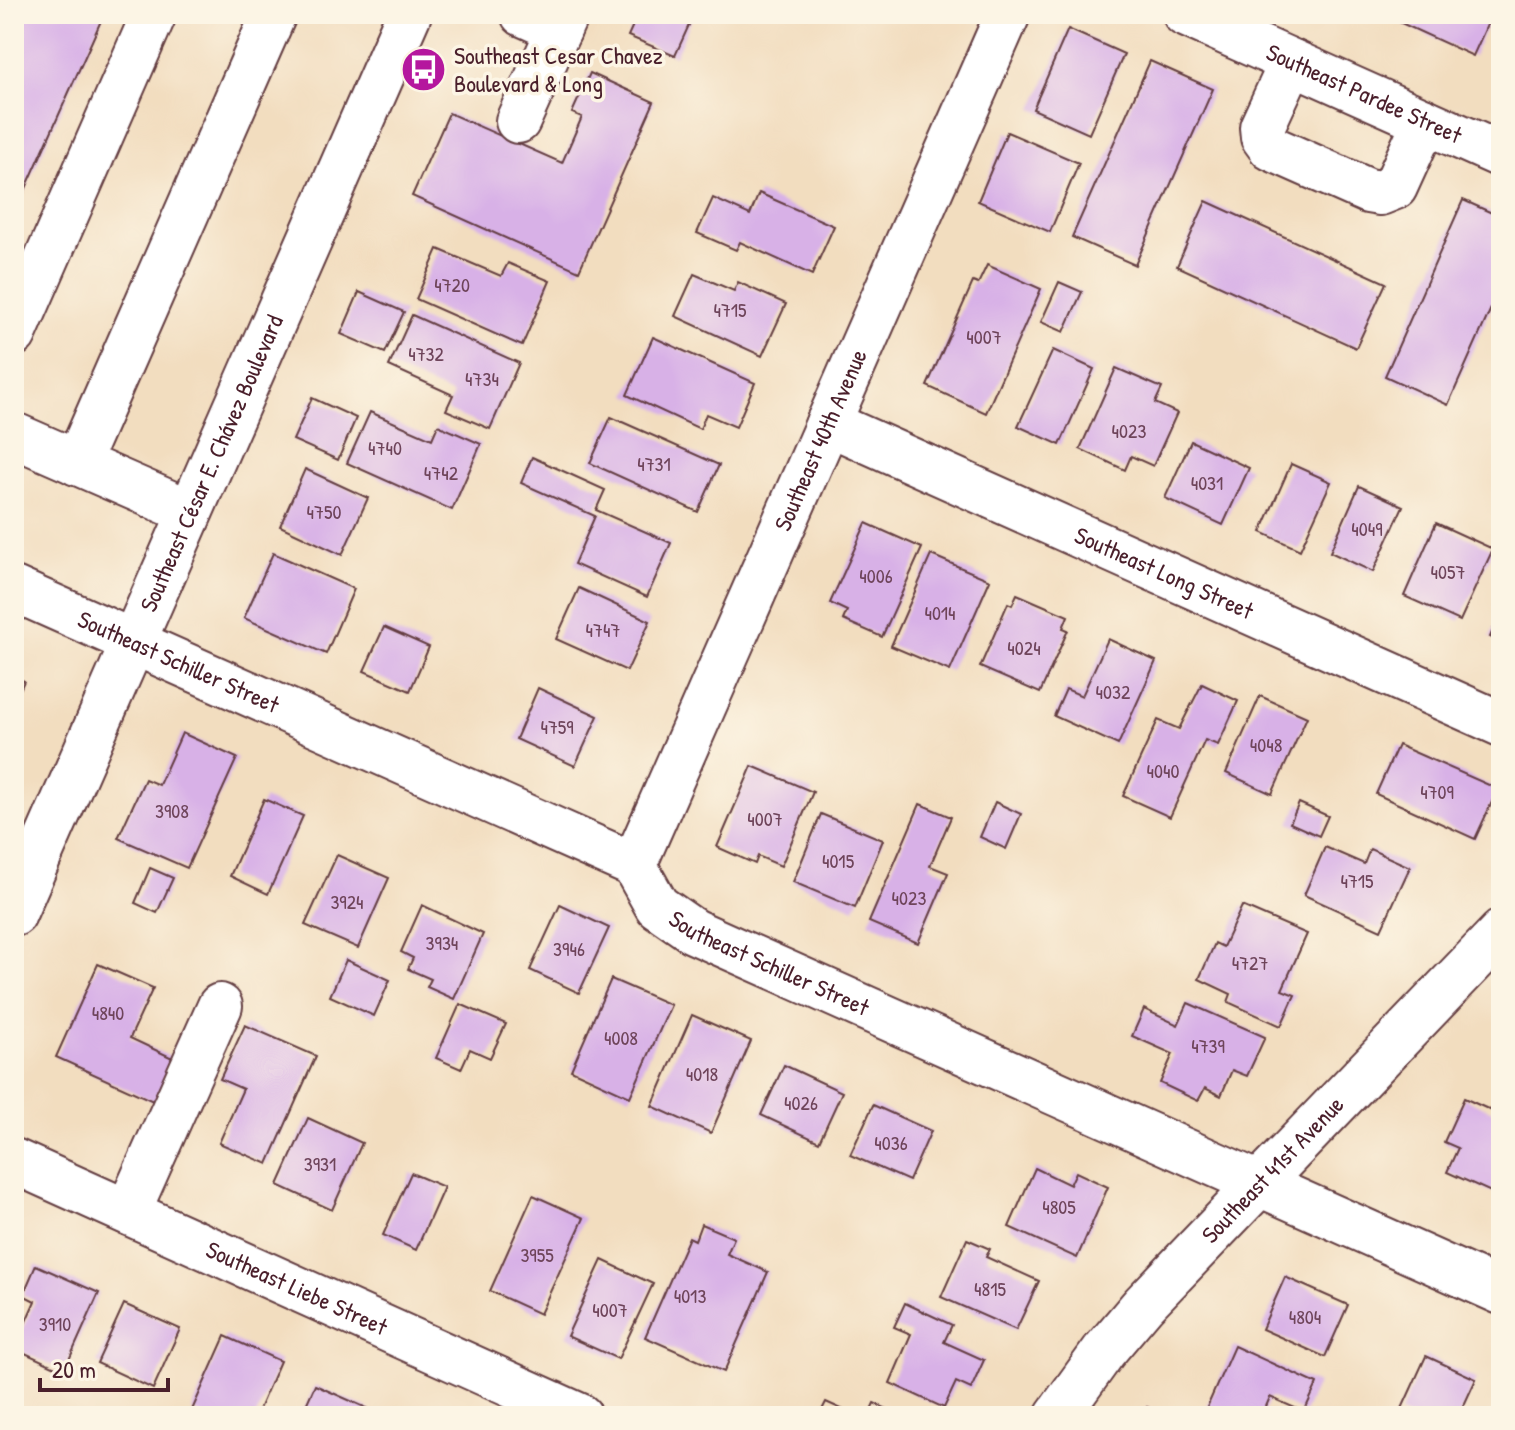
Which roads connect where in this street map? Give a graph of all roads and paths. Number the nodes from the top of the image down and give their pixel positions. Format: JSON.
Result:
{"nodes":[{"id":1,"x":154,"y":14,"type":"edge"},
{"id":2,"x":274,"y":14,"type":"edge"},
{"id":3,"x":409,"y":14,"type":"edge"},
{"id":4,"x":1008,"y":14,"type":"edge"},
{"id":5,"x":1185,"y":14,"type":"edge"},
{"id":6,"x":549,"y":19,"type":"edge"},
{"id":7,"x":1292,"y":62,"type":"junction"},
{"id":8,"x":518,"y":121,"type":"dead end"},
{"id":9,"x":1425,"y":121,"type":"junction"},
{"id":10,"x":1501,"y":155,"type":"edge"},
{"id":11,"x":16,"y":321,"type":"edge"},
{"id":12,"x":828,"y":423,"type":"junction"},
{"id":13,"x":14,"y":435,"type":"edge"},
{"id":14,"x":77,"y":463,"type":"junction"},
{"id":15,"x":190,"y":512,"type":"junction"},
{"id":16,"x":14,"y":589,"type":"edge"},
{"id":17,"x":133,"y":643,"type":"junction"},
{"id":18,"x":1501,"y":724,"type":"edge"},
{"id":19,"x":634,"y":865,"type":"junction"},
{"id":20,"x":14,"y":914,"type":"edge"},
{"id":21,"x":1501,"y":932,"type":"edge"},
{"id":22,"x":220,"y":1006,"type":"dead end"},
{"id":23,"x":14,"y":1161,"type":"edge"},
{"id":24,"x":1260,"y":1185,"type":"junction"},
{"id":25,"x":128,"y":1212,"type":"junction"},
{"id":26,"x":1501,"y":1292,"type":"edge"},
{"id":27,"x":580,"y":1416,"type":"edge"},
{"id":28,"x":1057,"y":1416,"type":"edge"}],
"edges":[{"from":1,"to":11,"type":"street"},
{"from":2,"to":14,"type":"street"},
{"from":3,"to":15,"type":"street","name":"Southeast César E. Chávez Boulevard"},
{"from":4,"to":12,"type":"street","name":"Southeast 40th Avenue"},
{"from":5,"to":7,"type":"street","name":"Southeast Pardee Street"},
{"from":6,"to":8,"type":"street"},
{"from":7,"to":9,"type":"street","name":"Southeast Pardee Street"},
{"from":7,"to":9,"type":"street"},
{"from":9,"to":10,"type":"street","name":"Southeast Pardee Street"},
{"from":12,"to":18,"type":"street","name":"Southeast Long Street"},
{"from":12,"to":19,"type":"street","name":"Southeast 40th Avenue"},
{"from":13,"to":14,"type":"street"},
{"from":14,"to":15,"type":"street"},
{"from":15,"to":17,"type":"street","name":"Southeast César E. Chávez Boulevard"},
{"from":16,"to":17,"type":"street","name":"Southeast Schiller Street"},
{"from":17,"to":19,"type":"street","name":"Southeast Schiller Street"},
{"from":17,"to":20,"type":"street","name":"Southeast César E. Chávez Boulevard"},
{"from":19,"to":24,"type":"street","name":"Southeast Schiller Street"},
{"from":21,"to":24,"type":"street","name":"Southeast 41st Avenue"},
{"from":22,"to":25,"type":"street"},
{"from":23,"to":25,"type":"street","name":"Southeast Liebe Street"},
{"from":24,"to":26,"type":"street","name":"Southeast Schiller Street"},
{"from":24,"to":28,"type":"street","name":"Southeast 41st Avenue"},
{"from":25,"to":27,"type":"street","name":"Southeast Liebe Street"}]}
